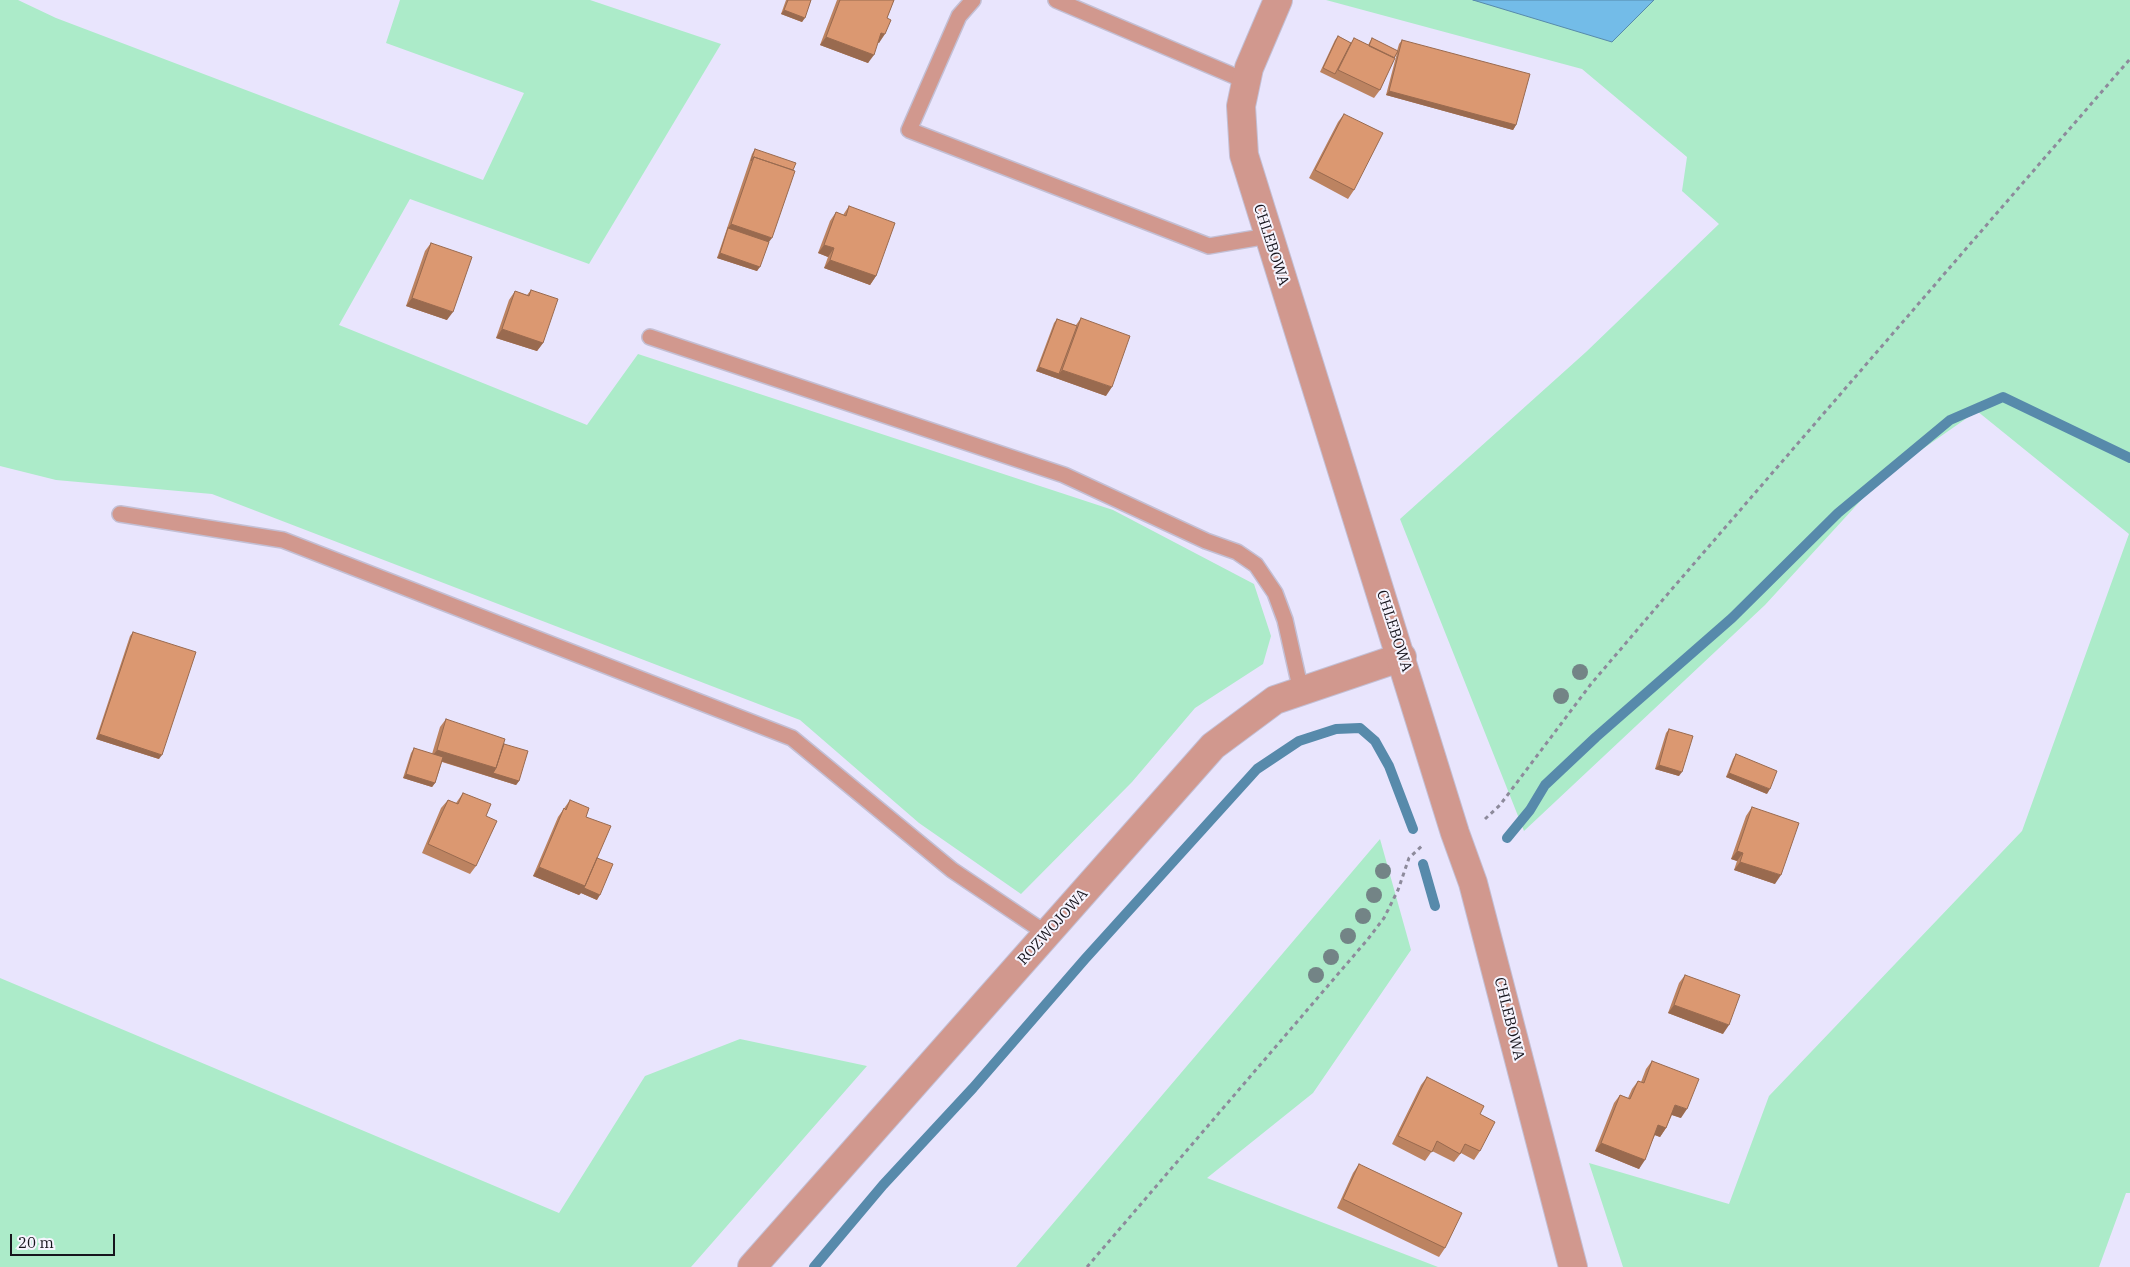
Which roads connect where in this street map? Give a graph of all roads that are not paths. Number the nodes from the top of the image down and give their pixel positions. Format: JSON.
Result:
{"nodes":[{"id":1,"x":973,"y":0,"type":"edge"},
{"id":2,"x":1056,"y":0,"type":"edge"},
{"id":3,"x":1278,"y":0,"type":"edge"},
{"id":4,"x":1246,"y":81,"type":"junction"},
{"id":5,"x":1268,"y":236,"type":"junction"},
{"id":6,"x":650,"y":337,"type":"dead end"},
{"id":7,"x":120,"y":514,"type":"dead end"},
{"id":8,"x":1402,"y":657,"type":"junction"},
{"id":9,"x":1301,"y":691,"type":"junction"},
{"id":10,"x":1047,"y":934,"type":"junction"},
{"id":11,"x":752,"y":1267,"type":"edge"},
{"id":12,"x":1573,"y":1267,"type":"edge"}],
"edges":[{"from":1,"to":5,"type":"lane"},
{"from":2,"to":4,"type":"lane"},
{"from":3,"to":4,"type":"street","name":"CHLEBOWA"},
{"from":4,"to":5,"type":"street","name":"CHLEBOWA"},
{"from":5,"to":8,"type":"street","name":"CHLEBOWA"},
{"from":6,"to":9,"type":"lane"},
{"from":7,"to":10,"type":"lane"},
{"from":8,"to":9,"type":"street","name":"ROZWOJOWA"},
{"from":8,"to":12,"type":"street","name":"CHLEBOWA"},
{"from":9,"to":10,"type":"street","name":"ROZWOJOWA"},
{"from":10,"to":11,"type":"street","name":"ROZWOJOWA"}]}
